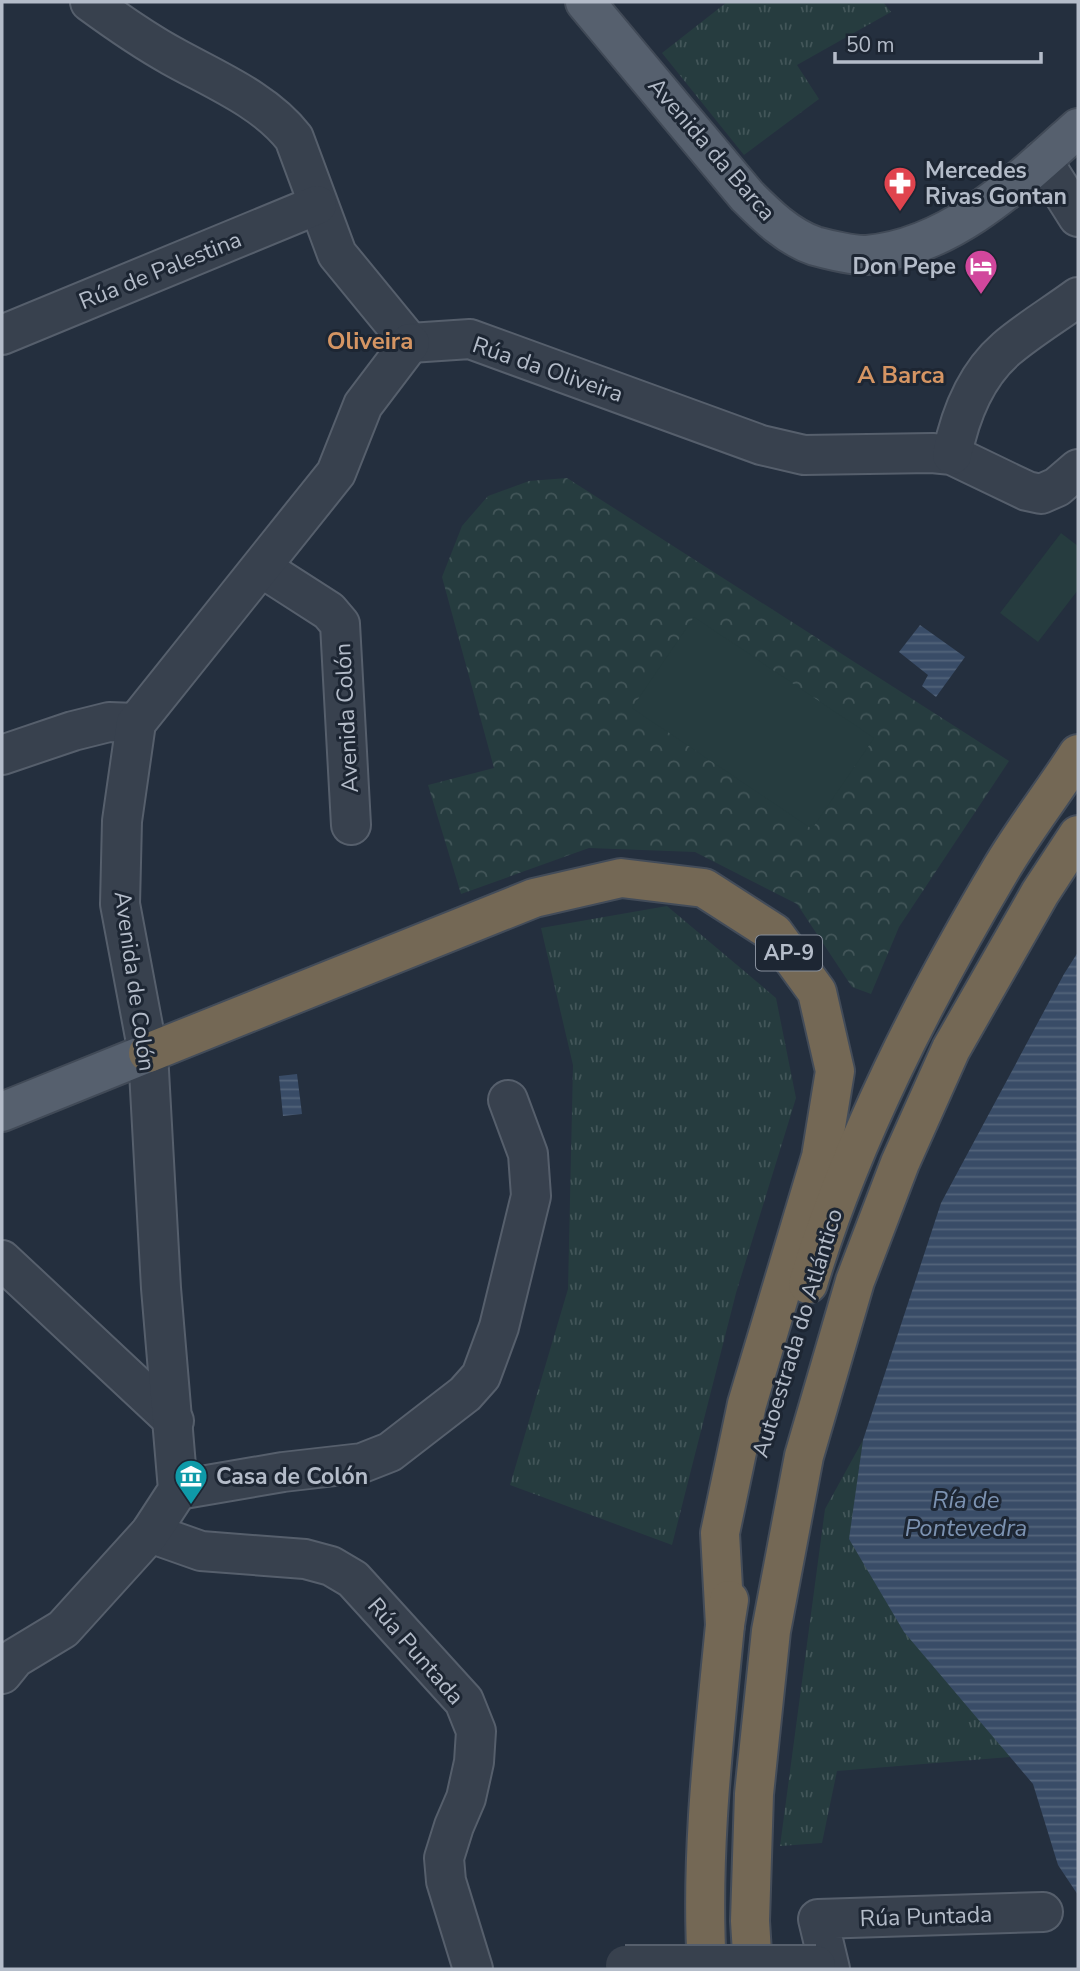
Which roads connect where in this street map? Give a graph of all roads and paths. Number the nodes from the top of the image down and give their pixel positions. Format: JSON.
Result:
{"nodes":[{"id":1,"x":90,"y":2,"type":"edge"},
{"id":2,"x":585,"y":2,"type":"edge"},
{"id":3,"x":1078,"y":128,"type":"edge"},
{"id":4,"x":1042,"y":160,"type":"junction"},
{"id":5,"x":317,"y":205,"type":"junction"},
{"id":6,"x":1078,"y":216,"type":"edge"},
{"id":7,"x":1078,"y":298,"type":"edge"},
{"id":8,"x":2,"y":335,"type":"edge"},
{"id":9,"x":410,"y":343,"type":"junction"},
{"id":10,"x":952,"y":455,"type":"junction"},
{"id":11,"x":1078,"y":469,"type":"edge"},
{"id":12,"x":262,"y":568,"type":"junction"},
{"id":13,"x":136,"y":723,"type":"junction"},
{"id":14,"x":1078,"y":754,"type":"edge"},
{"id":15,"x":2,"y":755,"type":"edge"},
{"id":16,"x":351,"y":825,"type":"dead end"},
{"id":17,"x":1078,"y":835,"type":"edge"},
{"id":18,"x":148,"y":1053,"type":"junction"},
{"id":19,"x":508,"y":1100,"type":"dead end"},
{"id":20,"x":2,"y":1112,"type":"edge"},
{"id":21,"x":2,"y":1260,"type":"edge"},
{"id":22,"x":174,"y":1421,"type":"junction"},
{"id":23,"x":178,"y":1490,"type":"junction"},
{"id":24,"x":150,"y":1533,"type":"junction"},
{"id":25,"x":724,"y":1625,"type":"junction"},
{"id":26,"x":2,"y":1674,"type":"edge"},
{"id":27,"x":1043,"y":1912,"type":"dead end"},
{"id":28,"x":617,"y":1967,"type":"edge"},
{"id":29,"x":823,"y":1968,"type":"edge"},
{"id":30,"x":473,"y":1969,"type":"edge"},
{"id":31,"x":707,"y":1969,"type":"edge"},
{"id":32,"x":753,"y":1969,"type":"edge"}],
"edges":[{"from":1,"to":5,"type":"street"},
{"from":2,"to":4,"type":"main road","name":"Avenida da Barca"},
{"from":3,"to":4,"type":"main road","name":"Avenida da Barca"},
{"from":4,"to":6,"type":"street"},
{"from":5,"to":8,"type":"street","name":"Rúa de Palestina"},
{"from":5,"to":9,"type":"street"},
{"from":7,"to":10,"type":"street"},
{"from":9,"to":10,"type":"street","name":"Rúa da Oliveira"},
{"from":9,"to":12,"type":"street"},
{"from":10,"to":11,"type":"street"},
{"from":12,"to":13,"type":"street"},
{"from":12,"to":16,"type":"street","name":"Avenida Colón"},
{"from":13,"to":15,"type":"street"},
{"from":13,"to":18,"type":"street","name":"Avenida de Colón"},
{"from":14,"to":25,"type":"highway","name":"Autoestrada do Atlántico","number":"AP-9"},
{"from":17,"to":32,"type":"highway","name":"Autoestrada do Atlántico"},
{"from":18,"to":20,"type":"main road"},
{"from":18,"to":22,"type":"street","name":"Avenida de Colón"},
{"from":18,"to":25,"type":"highway","number":"AP-9"},
{"from":19,"to":23,"type":"street"},
{"from":21,"to":22,"type":"street"},
{"from":22,"to":23,"type":"street","name":"Avenida de Colón"},
{"from":23,"to":24,"type":"street"},
{"from":24,"to":26,"type":"street"},
{"from":24,"to":30,"type":"street","name":"Rúa Puntada"},
{"from":25,"to":31,"type":"highway","name":"Autoestrada do Atlántico","number":"AP-9"},
{"from":27,"to":29,"type":"street","name":"Rúa Puntada"},
{"from":28,"to":29,"type":"street","name":"Rúa Puntada","bridge":true}]}
